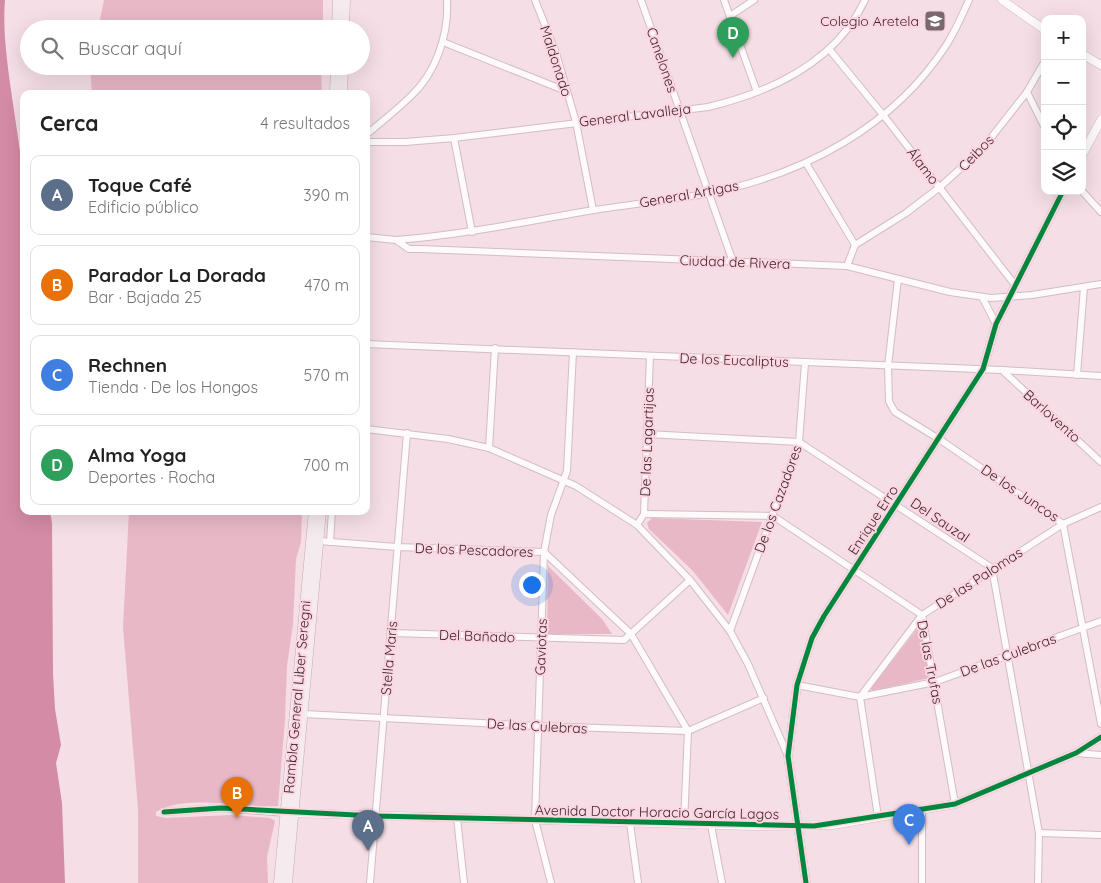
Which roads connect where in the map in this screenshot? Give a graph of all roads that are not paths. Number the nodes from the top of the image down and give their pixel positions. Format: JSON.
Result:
{"nodes":[{"id":1,"x":338,"y":0,"type":"edge"},
{"id":2,"x":345,"y":0,"type":"edge"},
{"id":3,"x":447,"y":0,"type":"edge"},
{"id":4,"x":536,"y":0,"type":"edge"},
{"id":5,"x":641,"y":0,"type":"edge"},
{"id":6,"x":724,"y":0,"type":"edge"},
{"id":7,"x":754,"y":0,"type":"edge"},
{"id":8,"x":865,"y":0,"type":"edge"},
{"id":9,"x":969,"y":0,"type":"edge"},
{"id":10,"x":1002,"y":0,"type":"edge"},
{"id":11,"x":730,"y":16,"type":"junction"},
{"id":12,"x":337,"y":20,"type":"edge"},
{"id":13,"x":344,"y":20,"type":"edge"},
{"id":14,"x":1041,"y":27,"type":"edge"},
{"id":15,"x":443,"y":42,"type":"junction"},
{"id":16,"x":829,"y":49,"type":"junction"},
{"id":17,"x":1086,"y":56,"type":"edge"},
{"id":18,"x":1101,"y":65,"type":"edge"},
{"id":19,"x":1041,"y":69,"type":"edge"},
{"id":20,"x":336,"y":75,"type":"edge"},
{"id":21,"x":343,"y":75,"type":"edge"},
{"id":22,"x":335,"y":90,"type":"edge"},
{"id":23,"x":342,"y":90,"type":"edge"},
{"id":24,"x":566,"y":91,"type":"junction"},
{"id":25,"x":758,"y":92,"type":"junction"},
{"id":26,"x":1027,"y":92,"type":"junction"},
{"id":27,"x":680,"y":110,"type":"junction"},
{"id":28,"x":884,"y":116,"type":"junction"},
{"id":29,"x":1041,"y":120,"type":"edge"},
{"id":30,"x":1101,"y":120,"type":"edge"},
{"id":31,"x":576,"y":122,"type":"junction"},
{"id":32,"x":370,"y":132,"type":"edge"},
{"id":33,"x":454,"y":138,"type":"junction"},
{"id":34,"x":370,"y":142,"type":"edge"},
{"id":35,"x":1085,"y":150,"type":"edge"},
{"id":36,"x":806,"y":163,"type":"junction"},
{"id":37,"x":940,"y":187,"type":"junction"},
{"id":38,"x":709,"y":193,"type":"junction"},
{"id":39,"x":1061,"y":195,"type":"edge"},
{"id":40,"x":1086,"y":195,"type":"edge"},
{"id":41,"x":593,"y":210,"type":"junction"},
{"id":42,"x":1101,"y":212,"type":"edge"},
{"id":43,"x":472,"y":232,"type":"junction"},
{"id":44,"x":370,"y":237,"type":"edge"},
{"id":45,"x":396,"y":240,"type":"junction"},
{"id":46,"x":855,"y":245,"type":"junction"},
{"id":47,"x":733,"y":262,"type":"junction"},
{"id":48,"x":847,"y":266,"type":"junction"},
{"id":49,"x":898,"y":280,"type":"junction"},
{"id":50,"x":1101,"y":284,"type":"edge"},
{"id":51,"x":1015,"y":285,"type":"junction"},
{"id":52,"x":1084,"y":287,"type":"junction"},
{"id":53,"x":982,"y":297,"type":"junction"},
{"id":54,"x":1009,"y":297,"type":"junction"},
{"id":55,"x":996,"y":324,"type":"junction"},
{"id":56,"x":370,"y":344,"type":"edge"},
{"id":57,"x":495,"y":348,"type":"junction"},
{"id":58,"x":573,"y":352,"type":"junction"},
{"id":59,"x":650,"y":356,"type":"junction"},
{"id":60,"x":805,"y":363,"type":"junction"},
{"id":61,"x":888,"y":366,"type":"junction"},
{"id":62,"x":983,"y":369,"type":"junction"},
{"id":63,"x":1002,"y":370,"type":"junction"},
{"id":64,"x":1077,"y":375,"type":"junction"},
{"id":65,"x":1101,"y":376,"type":"edge"},
{"id":66,"x":370,"y":429,"type":"edge"},
{"id":67,"x":407,"y":433,"type":"junction"},
{"id":68,"x":648,"y":434,"type":"junction"},
{"id":69,"x":940,"y":439,"type":"junction"},
{"id":70,"x":799,"y":442,"type":"junction"},
{"id":71,"x":489,"y":448,"type":"junction"},
{"id":72,"x":1101,"y":462,"type":"edge"},
{"id":73,"x":564,"y":480,"type":"junction"},
{"id":74,"x":897,"y":504,"type":"junction"},
{"id":75,"x":1101,"y":507,"type":"edge"},
{"id":76,"x":644,"y":514,"type":"junction"},
{"id":77,"x":314,"y":515,"type":"edge"},
{"id":78,"x":321,"y":515,"type":"edge"},
{"id":79,"x":332,"y":515,"type":"edge"},
{"id":80,"x":773,"y":516,"type":"junction"},
{"id":81,"x":1063,"y":524,"type":"junction"},
{"id":82,"x":636,"y":525,"type":"junction"},
{"id":83,"x":319,"y":541,"type":"junction"},
{"id":84,"x":330,"y":542,"type":"junction"},
{"id":85,"x":397,"y":547,"type":"junction"},
{"id":86,"x":544,"y":552,"type":"junction"},
{"id":87,"x":992,"y":568,"type":"junction"},
{"id":88,"x":854,"y":570,"type":"junction"},
{"id":89,"x":690,"y":580,"type":"junction"},
{"id":90,"x":922,"y":615,"type":"junction"},
{"id":91,"x":1101,"y":621,"type":"edge"},
{"id":92,"x":1084,"y":627,"type":"junction"},
{"id":93,"x":730,"y":631,"type":"junction"},
{"id":94,"x":391,"y":633,"type":"junction"},
{"id":95,"x":631,"y":634,"type":"junction"},
{"id":96,"x":541,"y":638,"type":"junction"},
{"id":97,"x":1009,"y":654,"type":"junction"},
{"id":98,"x":935,"y":682,"type":"junction"},
{"id":99,"x":797,"y":685,"type":"junction"},
{"id":100,"x":860,"y":697,"type":"junction"},
{"id":101,"x":764,"y":698,"type":"junction"},
{"id":102,"x":304,"y":714,"type":"junction"},
{"id":103,"x":384,"y":717,"type":"junction"},
{"id":104,"x":1101,"y":724,"type":"edge"},
{"id":105,"x":539,"y":726,"type":"junction"},
{"id":106,"x":688,"y":731,"type":"junction"},
{"id":107,"x":1101,"y":737,"type":"edge"},
{"id":108,"x":1076,"y":754,"type":"junction"},
{"id":109,"x":1101,"y":755,"type":"edge"},
{"id":110,"x":788,"y":756,"type":"junction"},
{"id":111,"x":1028,"y":774,"type":"junction"},
{"id":112,"x":955,"y":804,"type":"junction"},
{"id":113,"x":922,"y":810,"type":"junction"},
{"id":114,"x":164,"y":812,"type":"dead end"},
{"id":115,"x":290,"y":813,"type":"junction"},
{"id":116,"x":374,"y":816,"type":"junction"},
{"id":117,"x":878,"y":817,"type":"junction"},
{"id":118,"x":458,"y":818,"type":"junction"},
{"id":119,"x":535,"y":820,"type":"junction"},
{"id":120,"x":630,"y":823,"type":"junction"},
{"id":121,"x":684,"y":824,"type":"junction"},
{"id":122,"x":711,"y":825,"type":"junction"},
{"id":123,"x":798,"y":827,"type":"junction"},
{"id":124,"x":1039,"y":833,"type":"junction"},
{"id":125,"x":1101,"y":835,"type":"edge"},
{"id":126,"x":279,"y":883,"type":"edge"},
{"id":127,"x":287,"y":883,"type":"edge"},
{"id":128,"x":370,"y":883,"type":"edge"},
{"id":129,"x":464,"y":883,"type":"edge"},
{"id":130,"x":551,"y":883,"type":"edge"},
{"id":131,"x":638,"y":883,"type":"edge"},
{"id":132,"x":722,"y":883,"type":"edge"},
{"id":133,"x":806,"y":883,"type":"edge"},
{"id":134,"x":922,"y":883,"type":"edge"},
{"id":135,"x":1038,"y":883,"type":"edge"}],
"edges":[{"from":1,"to":12,"type":"main road"},
{"from":2,"to":13,"type":"main road"},
{"from":3,"to":15,"type":"street"},
{"from":4,"to":24,"type":"street","name":"Maldonado"},
{"from":5,"to":27,"type":"street","name":"Canelones"},
{"from":6,"to":11,"type":"street"},
{"from":7,"to":11,"type":"street"},
{"from":8,"to":16,"type":"street","name":"General Lavalleja"},
{"from":9,"to":28,"type":"street","name":"General Artigas"},
{"from":10,"to":14,"type":"street"},
{"from":11,"to":25,"type":"street"},
{"from":15,"to":24,"type":"street"},
{"from":15,"to":32,"type":"street"},
{"from":16,"to":25,"type":"street","name":"General Lavalleja"},
{"from":16,"to":28,"type":"street","name":"Álamo"},
{"from":17,"to":18,"type":"street"},
{"from":19,"to":26,"type":"street","name":"Ceibos"},
{"from":20,"to":22,"type":"main road"},
{"from":21,"to":23,"type":"main road"},
{"from":24,"to":31,"type":"street","name":"Maldonado"},
{"from":25,"to":27,"type":"street","name":"General Lavalleja"},
{"from":26,"to":29,"type":"street"},
{"from":26,"to":37,"type":"street","name":"Ceibos"},
{"from":27,"to":31,"type":"street","name":"General Lavalleja"},
{"from":27,"to":38,"type":"street","name":"Canelones"},
{"from":28,"to":36,"type":"street","name":"General Artigas"},
{"from":28,"to":37,"type":"street","name":"Álamo"},
{"from":30,"to":35,"type":"street"},
{"from":31,"to":33,"type":"street","name":"General Lavalleja"},
{"from":31,"to":41,"type":"street","name":"Maldonado"},
{"from":33,"to":34,"type":"street","name":"General Lavalleja"},
{"from":33,"to":43,"type":"street"},
{"from":36,"to":38,"type":"street","name":"General Artigas"},
{"from":36,"to":46,"type":"street"},
{"from":37,"to":46,"type":"street","name":"Ceibos"},
{"from":37,"to":51,"type":"street","name":"Álamo"},
{"from":38,"to":41,"type":"street","name":"General Artigas"},
{"from":38,"to":47,"type":"street","name":"Canelones"},
{"from":39,"to":51,"type":"street","name":"Enrique Erro"},
{"from":40,"to":42,"type":"street"},
{"from":41,"to":43,"type":"street","name":"General Artigas"},
{"from":43,"to":45,"type":"street","name":"General Artigas"},
{"from":44,"to":45,"type":"street","name":"Ciudad de Rivera"},
{"from":45,"to":47,"type":"street","name":"Ciudad de Rivera"},
{"from":46,"to":48,"type":"street"},
{"from":47,"to":48,"type":"street","name":"Ciudad de Rivera"},
{"from":48,"to":49,"type":"street","name":"Ciudad de Rivera"},
{"from":49,"to":53,"type":"street","name":"Ciudad de Rivera"},
{"from":49,"to":61,"type":"street"},
{"from":50,"to":52,"type":"street","name":"Ciudad de Rivera"},
{"from":51,"to":54,"type":"street","name":"Enrique Erro"},
{"from":52,"to":54,"type":"street","name":"Ciudad de Rivera"},
{"from":52,"to":64,"type":"street"},
{"from":53,"to":54,"type":"street","name":"Ciudad de Rivera"},
{"from":53,"to":55,"type":"street"},
{"from":54,"to":55,"type":"street","name":"Enrique Erro"},
{"from":55,"to":62,"type":"street","name":"Enrique Erro"},
{"from":56,"to":57,"type":"street","name":"De los Eucaliptus"},
{"from":57,"to":58,"type":"street","name":"De los Eucaliptus"},
{"from":57,"to":71,"type":"street"},
{"from":58,"to":59,"type":"street","name":"De los Eucaliptus"},
{"from":58,"to":73,"type":"street","name":"Gaviotas"},
{"from":59,"to":60,"type":"street","name":"De los Eucaliptus"},
{"from":59,"to":68,"type":"street","name":"De las Lagartijas"},
{"from":60,"to":61,"type":"street","name":"De los Eucaliptus"},
{"from":60,"to":70,"type":"street","name":"De los Cazadores"},
{"from":61,"to":62,"type":"street","name":"De los Eucaliptus"},
{"from":61,"to":69,"type":"street","name":"De los Juncos"},
{"from":62,"to":63,"type":"street","name":"De los Eucaliptus"},
{"from":62,"to":69,"type":"street","name":"Enrique Erro"},
{"from":63,"to":64,"type":"street","name":"De los Eucaliptus"},
{"from":63,"to":72,"type":"street","name":"Barlovento"},
{"from":64,"to":65,"type":"street","name":"De los Eucaliptus"},
{"from":66,"to":67,"type":"street"},
{"from":67,"to":71,"type":"street"},
{"from":67,"to":85,"type":"street","name":"Stella Maris"},
{"from":68,"to":70,"type":"street","name":"Del Sauzal"},
{"from":68,"to":76,"type":"street","name":"De las Lagartijas"},
{"from":69,"to":74,"type":"street","name":"Enrique Erro"},
{"from":69,"to":81,"type":"street","name":"De los Juncos"},
{"from":70,"to":74,"type":"street","name":"Del Sauzal"},
{"from":70,"to":80,"type":"street","name":"De los Cazadores"},
{"from":71,"to":73,"type":"street"},
{"from":73,"to":82,"type":"street"},
{"from":73,"to":86,"type":"street","name":"Gaviotas"},
{"from":74,"to":87,"type":"street","name":"Del Sauzal"},
{"from":74,"to":88,"type":"street","name":"Enrique Erro"},
{"from":75,"to":81,"type":"street","name":"De las Palomas"},
{"from":76,"to":80,"type":"street"},
{"from":76,"to":82,"type":"street","name":"De las Lagartijas"},
{"from":77,"to":115,"type":"main road","name":"Rambla General Liber Seregni"},
{"from":78,"to":83,"type":"main road","name":"Rambla General Liber Seregni"},
{"from":79,"to":84,"type":"street"},
{"from":80,"to":88,"type":"street","name":"De las Trufas"},
{"from":80,"to":93,"type":"street","name":"De los Cazadores"},
{"from":81,"to":87,"type":"street","name":"De las Palomas"},
{"from":81,"to":92,"type":"street","name":"De los Juncos"},
{"from":82,"to":89,"type":"street"},
{"from":83,"to":84,"type":"street","name":"De los Pescadores"},
{"from":83,"to":102,"type":"main road","name":"Rambla General Liber Seregni"},
{"from":84,"to":85,"type":"street","name":"De los Pescadores"},
{"from":85,"to":86,"type":"street","name":"De los Pescadores"},
{"from":85,"to":94,"type":"street","name":"Stella Maris"},
{"from":86,"to":95,"type":"street","name":"De los Pescadores"},
{"from":86,"to":96,"type":"street","name":"Gaviotas"},
{"from":87,"to":90,"type":"street","name":"De las Palomas"},
{"from":87,"to":97,"type":"street"},
{"from":88,"to":90,"type":"street","name":"De las Trufas"},
{"from":88,"to":99,"type":"street","name":"Enrique Erro"},
{"from":89,"to":93,"type":"street"},
{"from":89,"to":95,"type":"street","name":"Del Bañado"},
{"from":90,"to":98,"type":"street","name":"De las Trufas"},
{"from":90,"to":100,"type":"street","name":"De las Palomas"},
{"from":91,"to":92,"type":"street","name":"De las Culebras"},
{"from":92,"to":97,"type":"street","name":"De las Culebras"},
{"from":92,"to":104,"type":"street","name":"De los Juncos"},
{"from":93,"to":101,"type":"street"},
{"from":94,"to":96,"type":"street","name":"Del Bañado"},
{"from":94,"to":103,"type":"street","name":"Stella Maris"},
{"from":95,"to":96,"type":"street","name":"Del Bañado"},
{"from":95,"to":106,"type":"street","name":"De los Pescadores"},
{"from":96,"to":105,"type":"street","name":"Gaviotas"},
{"from":97,"to":98,"type":"street","name":"De las Culebras"},
{"from":97,"to":111,"type":"street"},
{"from":98,"to":100,"type":"street","name":"De las Culebras"},
{"from":98,"to":112,"type":"street","name":"De las Trufas"},
{"from":99,"to":100,"type":"street","name":"De las Culebras"},
{"from":99,"to":110,"type":"street","name":"Enrique Erro"},
{"from":100,"to":117,"type":"street"},
{"from":101,"to":106,"type":"street","name":"De las Culebras"},
{"from":101,"to":110,"type":"street"},
{"from":102,"to":103,"type":"street","name":"De las Culebras"},
{"from":102,"to":115,"type":"main road","name":"Rambla General Liber Seregni"},
{"from":103,"to":105,"type":"street","name":"De las Culebras"},
{"from":103,"to":116,"type":"street","name":"Stella Maris"},
{"from":105,"to":106,"type":"street","name":"De las Culebras"},
{"from":105,"to":119,"type":"street","name":"Gaviotas"},
{"from":106,"to":121,"type":"street"},
{"from":107,"to":108,"type":"street","name":"Avenida Doctor Horacio García Lagos"},
{"from":108,"to":109,"type":"street"},
{"from":108,"to":111,"type":"street","name":"Avenida Doctor Horacio García Lagos"},
{"from":110,"to":123,"type":"street","name":"Enrique Erro"},
{"from":111,"to":112,"type":"street","name":"Avenida Doctor Horacio García Lagos"},
{"from":111,"to":124,"type":"street"},
{"from":112,"to":113,"type":"street","name":"Avenida Doctor Horacio García Lagos"},
{"from":113,"to":117,"type":"street","name":"Avenida Doctor Horacio García Lagos"},
{"from":113,"to":134,"type":"street"},
{"from":114,"to":115,"type":"street"},
{"from":115,"to":116,"type":"street","name":"Avenida Doctor Horacio García Lagos"},
{"from":115,"to":126,"type":"main road","name":"Rambla General Liber Seregni"},
{"from":115,"to":127,"type":"main road","name":"Rambla General Liber Seregni"},
{"from":116,"to":118,"type":"street","name":"Avenida Doctor Horacio García Lagos"},
{"from":116,"to":128,"type":"street","name":"Stella Maris"},
{"from":117,"to":123,"type":"street","name":"Avenida Doctor Horacio García Lagos"},
{"from":118,"to":119,"type":"street","name":"Avenida Doctor Horacio García Lagos"},
{"from":118,"to":129,"type":"street"},
{"from":119,"to":120,"type":"street","name":"Avenida Doctor Horacio García Lagos"},
{"from":119,"to":130,"type":"street","name":"Gaviotas"},
{"from":120,"to":121,"type":"street","name":"Avenida Doctor Horacio García Lagos"},
{"from":120,"to":131,"type":"street"},
{"from":121,"to":122,"type":"street","name":"Avenida Doctor Horacio García Lagos"},
{"from":122,"to":123,"type":"street","name":"Avenida Doctor Horacio García Lagos"},
{"from":122,"to":132,"type":"street"},
{"from":123,"to":133,"type":"street","name":"Enrique Erro"},
{"from":124,"to":125,"type":"street"},
{"from":124,"to":135,"type":"street"}]}
